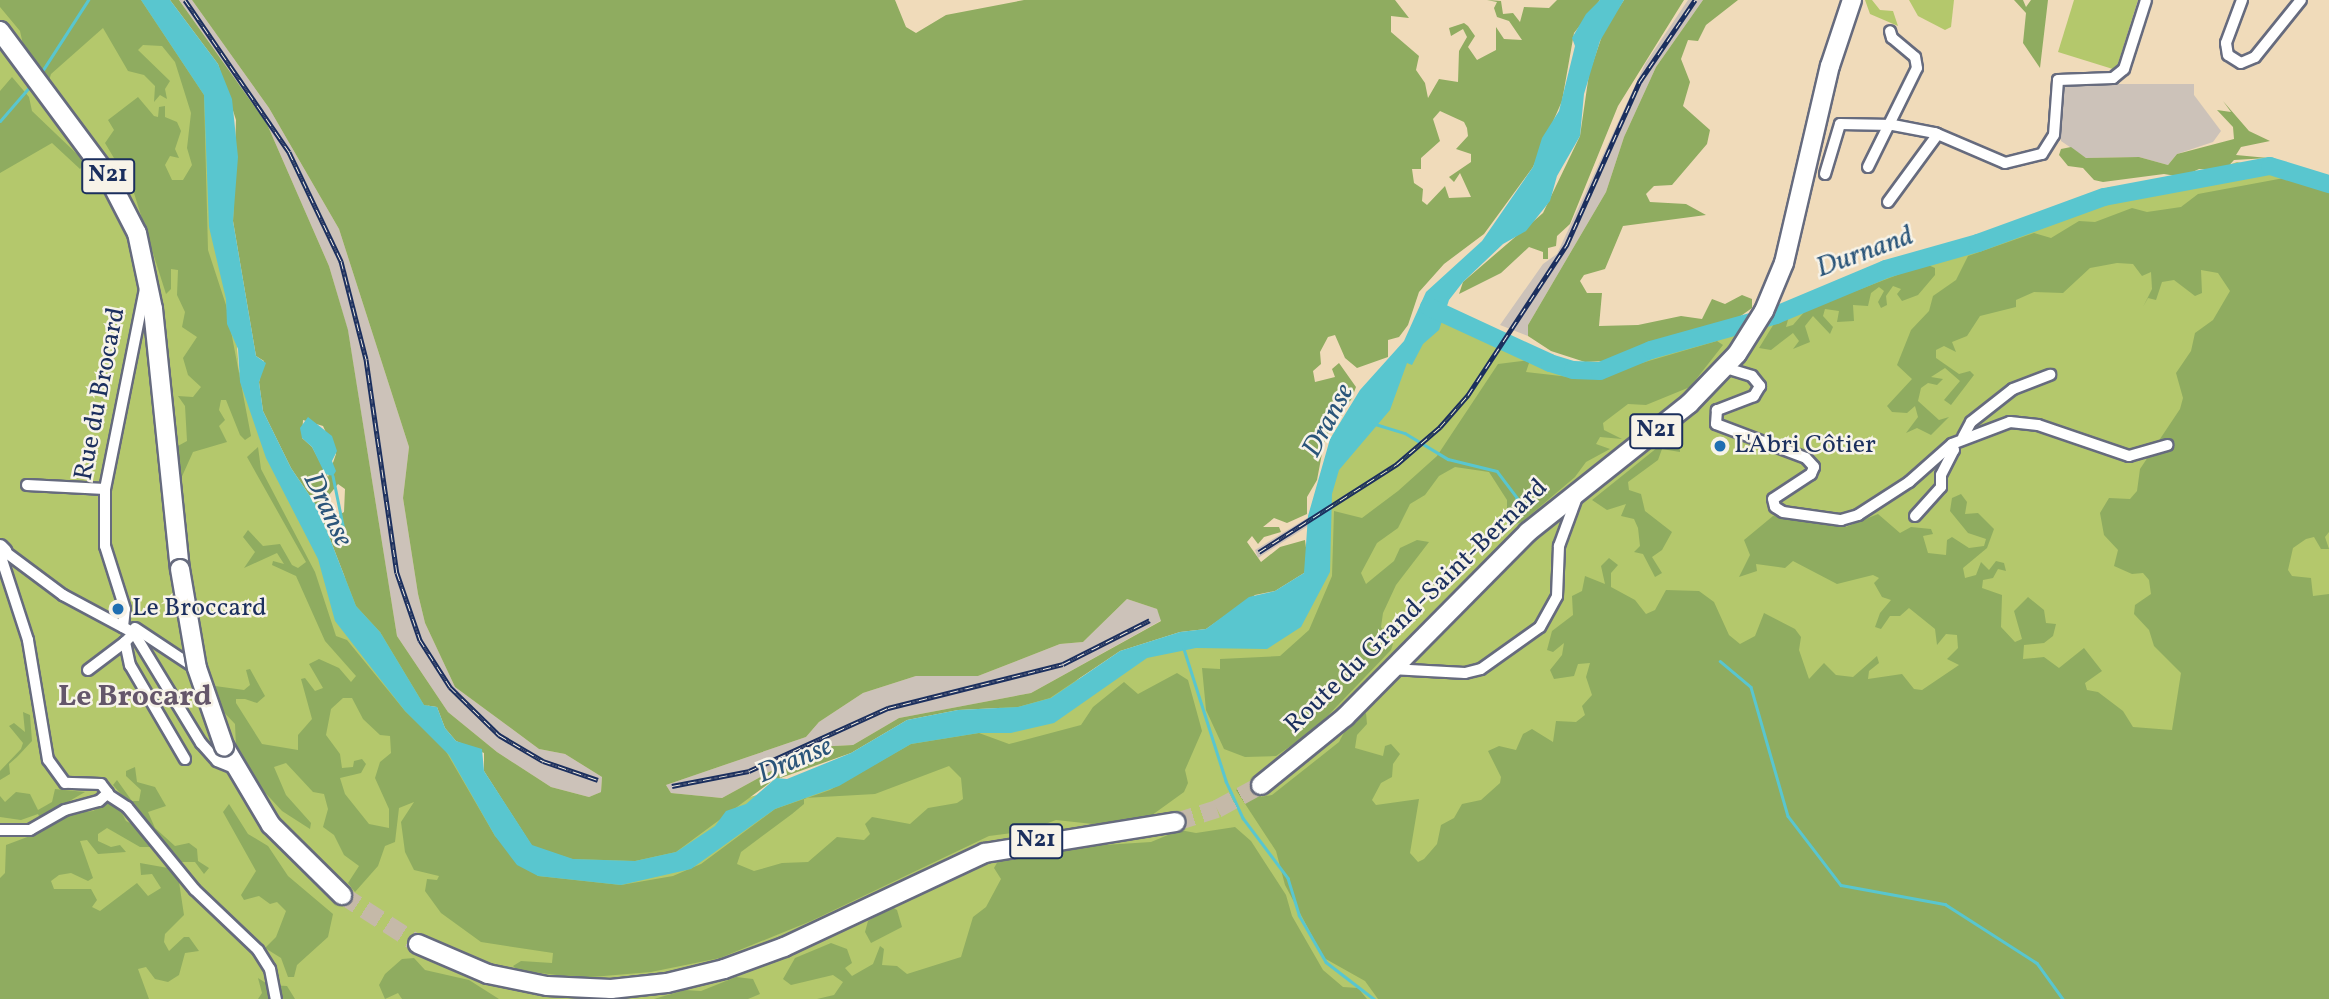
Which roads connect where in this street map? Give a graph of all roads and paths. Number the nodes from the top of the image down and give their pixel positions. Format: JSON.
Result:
{"nodes":[{"id":1,"x":1852,"y":0,"type":"edge"},
{"id":2,"x":2146,"y":0,"type":"edge"},
{"id":3,"x":2242,"y":0,"type":"edge"},
{"id":4,"x":2301,"y":0,"type":"edge"},
{"id":5,"x":0,"y":31,"type":"edge"},
{"id":6,"x":1890,"y":31,"type":"dead end"},
{"id":7,"x":1893,"y":125,"type":"junction"},
{"id":8,"x":1937,"y":133,"type":"junction"},
{"id":9,"x":1868,"y":167,"type":"dead end"},
{"id":10,"x":1825,"y":174,"type":"dead end"},
{"id":11,"x":1888,"y":202,"type":"dead end"},
{"id":12,"x":148,"y":276,"type":"junction"},
{"id":13,"x":1731,"y":361,"type":"junction"},
{"id":14,"x":2050,"y":375,"type":"dead end"},
{"id":15,"x":1963,"y":437,"type":"junction"},
{"id":16,"x":1952,"y":444,"type":"junction"},
{"id":17,"x":2167,"y":445,"type":"dead end"},
{"id":18,"x":27,"y":485,"type":"dead end"},
{"id":19,"x":1581,"y":487,"type":"junction"},
{"id":20,"x":105,"y":489,"type":"junction"},
{"id":21,"x":1915,"y":516,"type":"dead end"},
{"id":22,"x":2,"y":549,"type":"edge"},
{"id":23,"x":122,"y":627,"type":"junction"},
{"id":24,"x":134,"y":633,"type":"junction"},
{"id":25,"x":125,"y":642,"type":"junction"},
{"id":26,"x":1391,"y":669,"type":"junction"},
{"id":27,"x":88,"y":670,"type":"dead end"},
{"id":28,"x":206,"y":673,"type":"dead end"},
{"id":29,"x":185,"y":760,"type":"dead end"},
{"id":30,"x":234,"y":768,"type":"junction"},
{"id":31,"x":1261,"y":785,"type":"tunnel mouth"},
{"id":32,"x":107,"y":794,"type":"junction"},
{"id":33,"x":1176,"y":822,"type":"tunnel mouth"},
{"id":34,"x":0,"y":830,"type":"edge"},
{"id":35,"x":342,"y":895,"type":"tunnel mouth"},
{"id":36,"x":418,"y":943,"type":"tunnel mouth"},
{"id":37,"x":276,"y":999,"type":"edge"}],
"edges":[{"from":1,"to":13,"type":"main road","name":"Route du Grand-Saint-Bernard","number":"N21"},
{"from":2,"to":8,"type":"street"},
{"from":3,"to":4,"type":"street"},
{"from":5,"to":12,"type":"main road","number":"N21"},
{"from":6,"to":7,"type":"street"},
{"from":7,"to":8,"type":"street"},
{"from":7,"to":9,"type":"street"},
{"from":7,"to":10,"type":"street"},
{"from":8,"to":11,"type":"street"},
{"from":12,"to":20,"type":"street","name":"Rue du Brocard"},
{"from":12,"to":30,"type":"main road","number":"N21","bridge":true},
{"from":13,"to":16,"type":"street"},
{"from":13,"to":19,"type":"main road","name":"Route du Grand-Saint-Bernard","number":"N21"},
{"from":14,"to":15,"type":"street"},
{"from":15,"to":16,"type":"street"},
{"from":15,"to":17,"type":"street"},
{"from":16,"to":21,"type":"street"},
{"from":18,"to":20,"type":"street"},
{"from":19,"to":26,"type":"main road","name":"Route du Grand-Saint-Bernard","number":"N21"},
{"from":19,"to":26,"type":"street"},
{"from":20,"to":23,"type":"street","name":"Rue du Brocard"},
{"from":22,"to":23,"type":"street"},
{"from":22,"to":32,"type":"street"},
{"from":23,"to":24,"type":"street"},
{"from":23,"to":28,"type":"street"},
{"from":24,"to":25,"type":"street"},
{"from":24,"to":30,"type":"street"},
{"from":25,"to":27,"type":"street"},
{"from":25,"to":29,"type":"street"},
{"from":26,"to":31,"type":"main road","name":"Route du Grand-Saint-Bernard","number":"N21"},
{"from":30,"to":35,"type":"main road","number":"N21"},
{"from":32,"to":34,"type":"street"},
{"from":32,"to":37,"type":"street"},
{"from":33,"to":36,"type":"main road","number":"N21"}]}
